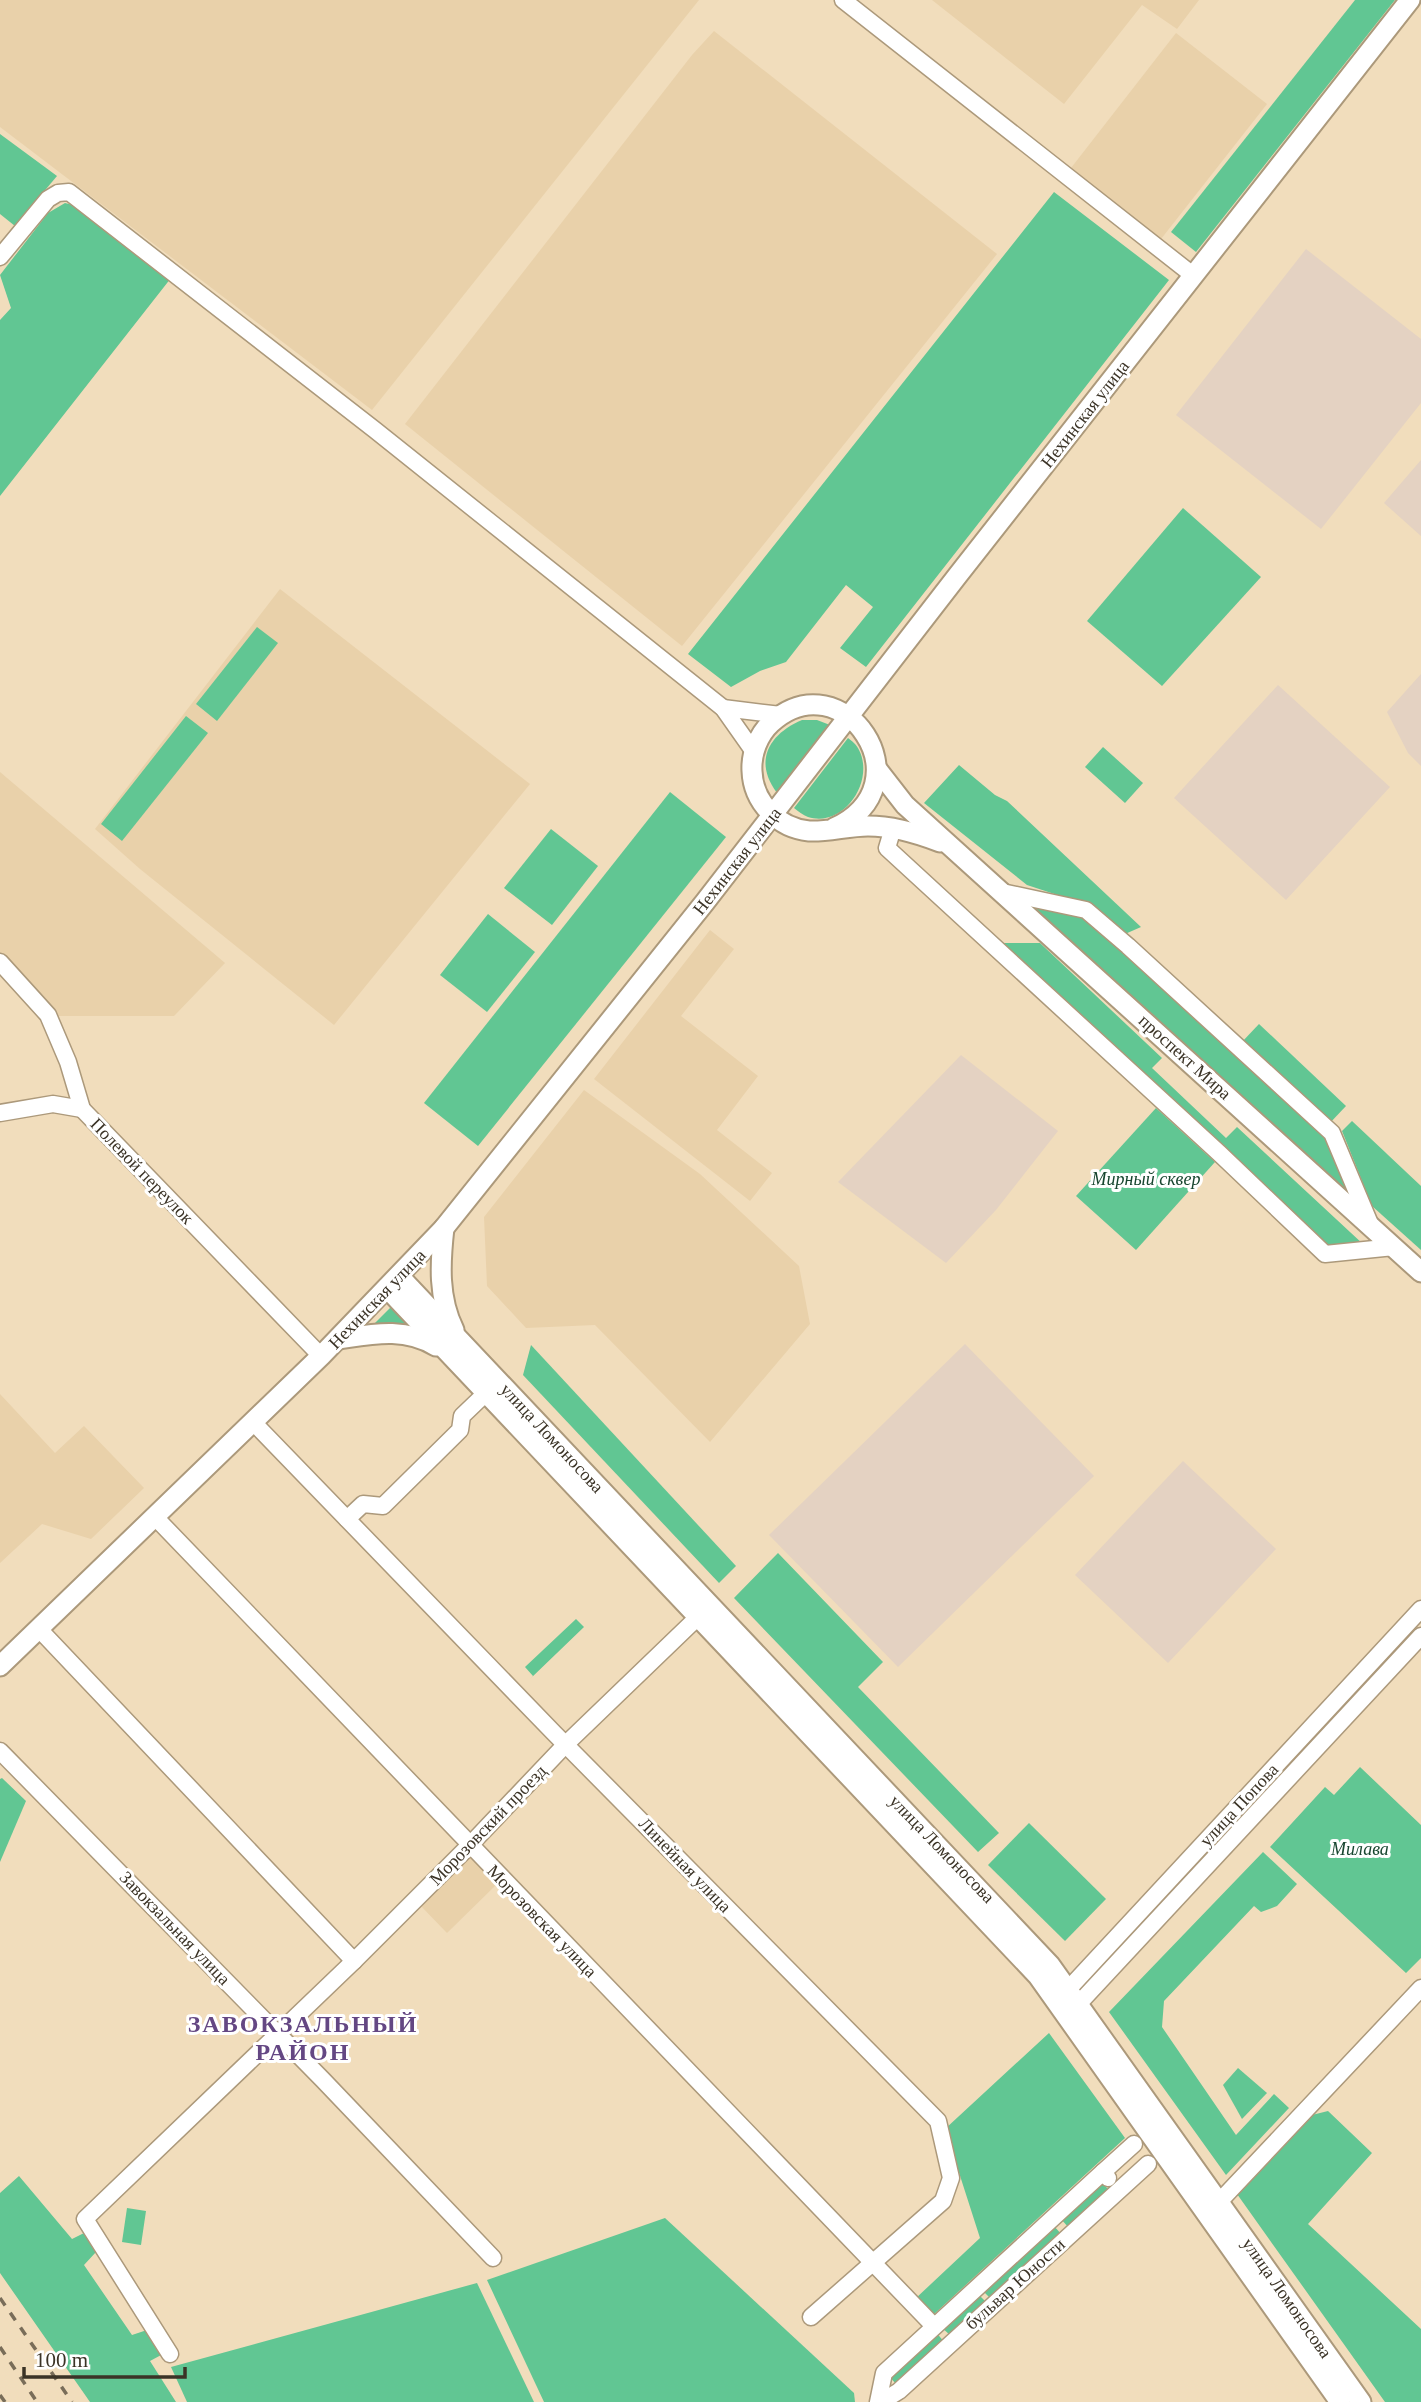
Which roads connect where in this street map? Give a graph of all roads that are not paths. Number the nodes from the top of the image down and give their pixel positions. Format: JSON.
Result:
{"nodes":[{"id":1,"x":843,"y":0,"type":"edge"},
{"id":2,"x":1410,"y":0,"type":"edge"},
{"id":3,"x":0,"y":257,"type":"edge"},
{"id":4,"x":1194,"y":276,"type":"junction"},
{"id":5,"x":723,"y":708,"type":"junction"},
{"id":6,"x":781,"y":715,"type":"junction"},
{"id":7,"x":850,"y":716,"type":"junction"},
{"id":8,"x":754,"y":752,"type":"junction"},
{"id":9,"x":877,"y":768,"type":"junction"},
{"id":10,"x":773,"y":815,"type":"junction"},
{"id":11,"x":834,"y":828,"type":"junction"},
{"id":12,"x":893,"y":828,"type":"junction"},
{"id":13,"x":948,"y":844,"type":"junction"},
{"id":14,"x":1002,"y":892,"type":"junction"},
{"id":15,"x":0,"y":962,"type":"edge"},
{"id":16,"x":82,"y":1108,"type":"junction"},
{"id":17,"x":0,"y":1113,"type":"edge"},
{"id":18,"x":1371,"y":1226,"type":"junction"},
{"id":19,"x":444,"y":1228,"type":"junction"},
{"id":20,"x":1394,"y":1247,"type":"junction"},
{"id":21,"x":1421,"y":1272,"type":"edge"},
{"id":22,"x":393,"y":1282,"type":"junction"},
{"id":23,"x":339,"y":1339,"type":"junction"},
{"id":24,"x":460,"y":1353,"type":"junction"},
{"id":25,"x":321,"y":1356,"type":"junction"},
{"id":26,"x":486,"y":1393,"type":"junction"},
{"id":27,"x":253,"y":1422,"type":"junction"},
{"id":28,"x":582,"y":1482,"type":"junction"},
{"id":29,"x":155,"y":1517,"type":"junction"},
{"id":30,"x":347,"y":1519,"type":"junction"},
{"id":31,"x":1421,"y":1609,"type":"edge"},
{"id":32,"x":698,"y":1617,"type":"junction"},
{"id":33,"x":39,"y":1629,"type":"junction"},
{"id":34,"x":1421,"y":1636,"type":"edge"},
{"id":35,"x":0,"y":1666,"type":"edge"},
{"id":36,"x":566,"y":1744,"type":"junction"},
{"id":37,"x":0,"y":1751,"type":"edge"},
{"id":38,"x":924,"y":1842,"type":"junction"},
{"id":39,"x":470,"y":1846,"type":"junction"},
{"id":40,"x":354,"y":1961,"type":"junction"},
{"id":41,"x":1421,"y":1988,"type":"edge"},
{"id":42,"x":1068,"y":2003,"type":"junction"},
{"id":43,"x":278,"y":2034,"type":"junction"},
{"id":44,"x":1134,"y":2144,"type":"dead end"},
{"id":45,"x":1148,"y":2164,"type":"dead end"},
{"id":46,"x":1103,"y":2172,"type":"junction"},
{"id":47,"x":1119,"y":2190,"type":"junction"},
{"id":48,"x":1219,"y":2202,"type":"junction"},
{"id":49,"x":492,"y":2258,"type":"dead end"},
{"id":50,"x":874,"y":2263,"type":"junction"},
{"id":51,"x":811,"y":2317,"type":"dead end"},
{"id":52,"x":930,"y":2322,"type":"dead end"},
{"id":53,"x":170,"y":2354,"type":"dead end"},
{"id":54,"x":879,"y":2402,"type":"edge"},
{"id":55,"x":1340,"y":2402,"type":"edge"},
{"id":56,"x":1361,"y":2402,"type":"edge"}],
"edges":[{"from":1,"to":4,"type":"street"},
{"from":2,"to":4,"type":"main road","name":"Нехинская улица"},
{"from":3,"to":5,"type":"street"},
{"from":4,"to":7,"type":"main road","name":"Нехинская улица"},
{"from":5,"to":6,"type":"street"},
{"from":5,"to":8,"type":"street"},
{"from":6,"to":7,"type":"main road"},
{"from":6,"to":8,"type":"main road"},
{"from":7,"to":9,"type":"main road","name":"проспект Мира"},
{"from":7,"to":10,"type":"main road","name":"Нехинская улица"},
{"from":8,"to":10,"type":"main road"},
{"from":9,"to":11,"type":"main road"},
{"from":9,"to":13,"type":"main road","name":"проспект Мира"},
{"from":10,"to":11,"type":"main road","name":"проспект Мира"},
{"from":10,"to":19,"type":"main road","name":"Нехинская улица"},
{"from":11,"to":12,"type":"main road","name":"проспект Мира"},
{"from":12,"to":13,"type":"main road","name":"проспект Мира"},
{"from":12,"to":20,"type":"street"},
{"from":13,"to":14,"type":"main road","name":"проспект Мира"},
{"from":14,"to":18,"type":"main road","name":"проспект Мира"},
{"from":14,"to":18,"type":"street"},
{"from":15,"to":16,"type":"street","name":"Полевой переулок"},
{"from":16,"to":17,"type":"street"},
{"from":16,"to":25,"type":"street","name":"Полевой переулок"},
{"from":18,"to":20,"type":"main road","name":"проспект Мира"},
{"from":19,"to":22,"type":"main road","name":"Нехинская улица"},
{"from":19,"to":24,"type":"main road","name":"улица Ломоносова"},
{"from":20,"to":21,"type":"main road","name":"проспект Мира"},
{"from":22,"to":23,"type":"main road","name":"Нехинская улица"},
{"from":22,"to":24,"type":"main road","name":"улица Ломоносова"},
{"from":23,"to":24,"type":"main road","name":"улица Ломоносова"},
{"from":23,"to":25,"type":"main road","name":"Нехинская улица"},
{"from":24,"to":26,"type":"main road","name":"улица Ломоносова"},
{"from":24,"to":28,"type":"main road","name":"улица Ломоносова"},
{"from":25,"to":27,"type":"main road","name":"Нехинская улица"},
{"from":26,"to":28,"type":"main road","name":"улица Ломоносова"},
{"from":26,"to":30,"type":"street"},
{"from":27,"to":29,"type":"main road","name":"Нехинская улица"},
{"from":27,"to":30,"type":"street","name":"Линейная улица"},
{"from":28,"to":32,"type":"main road","name":"улица Ломоносова"},
{"from":28,"to":38,"type":"main road","name":"улица Ломоносова"},
{"from":29,"to":33,"type":"main road","name":"Нехинская улица"},
{"from":29,"to":39,"type":"street","name":"Морозовская улица"},
{"from":30,"to":36,"type":"street","name":"Линейная улица"},
{"from":31,"to":42,"type":"street","name":"улица Попова"},
{"from":32,"to":36,"type":"street","name":"Морозовский проезд"},
{"from":32,"to":38,"type":"main road","name":"улица Ломоносова"},
{"from":33,"to":35,"type":"main road","name":"Нехинская улица"},
{"from":33,"to":40,"type":"street"},
{"from":34,"to":42,"type":"street","name":"улица Попова"},
{"from":36,"to":39,"type":"street","name":"Морозовский проезд"},
{"from":36,"to":50,"type":"street","name":"Линейная улица"},
{"from":37,"to":43,"type":"street","name":"Завокзальная улица"},
{"from":38,"to":42,"type":"main road","name":"улица Ломоносова"},
{"from":39,"to":40,"type":"street","name":"Морозовский проезд"},
{"from":39,"to":50,"type":"street","name":"Морозовская улица"},
{"from":40,"to":43,"type":"street","name":"Морозовский проезд"},
{"from":41,"to":48,"type":"street"},
{"from":42,"to":48,"type":"main road","name":"улица Ломоносова"},
{"from":42,"to":55,"type":"main road","name":"улица Ломоносова"},
{"from":43,"to":49,"type":"street","name":"Завокзальная улица"},
{"from":43,"to":53,"type":"street","name":"Морозовский проезд"},
{"from":44,"to":46,"type":"street"},
{"from":45,"to":47,"type":"street","name":"бульвар Юности"},
{"from":46,"to":47,"type":"street"},
{"from":46,"to":54,"type":"street"},
{"from":47,"to":54,"type":"street","name":"бульвар Юности"},
{"from":48,"to":56,"type":"main road","name":"улица Ломоносова"},
{"from":50,"to":51,"type":"street","name":"Линейная улица"},
{"from":50,"to":52,"type":"street","name":"Морозовская улица"}]}
